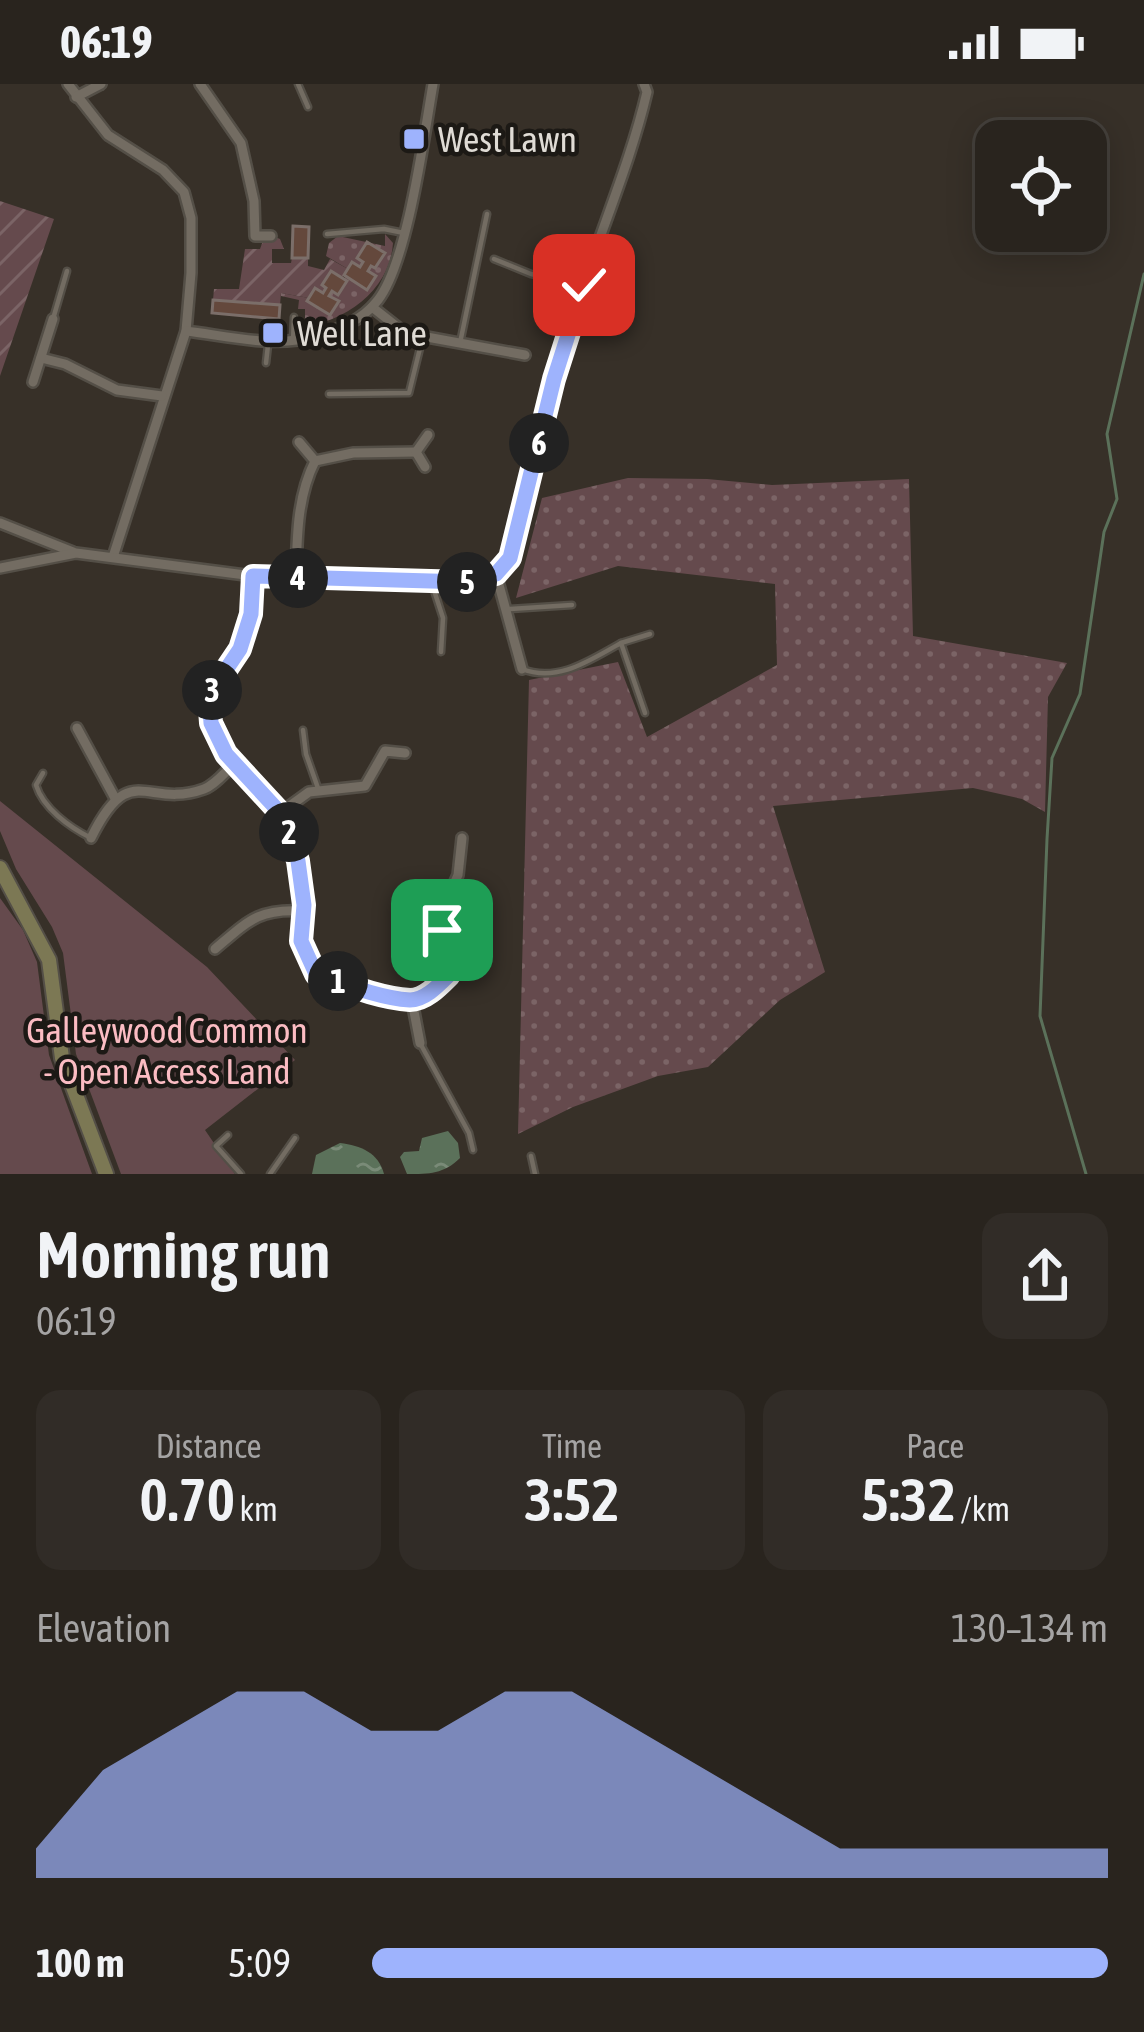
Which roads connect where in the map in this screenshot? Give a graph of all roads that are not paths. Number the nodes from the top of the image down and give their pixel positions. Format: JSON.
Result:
{"nodes":[{"id":1,"x":68,"y":84,"type":"edge"},
{"id":2,"x":101,"y":84,"type":"edge"},
{"id":3,"x":200,"y":84,"type":"edge"},
{"id":4,"x":298,"y":84,"type":"edge"},
{"id":5,"x":433,"y":84,"type":"edge"},
{"id":6,"x":644,"y":84,"type":"edge"},
{"id":7,"x":76,"y":97,"type":"junction"},
{"id":8,"x":308,"y":107,"type":"dead end"},
{"id":9,"x":487,"y":214,"type":"dead end"},
{"id":10,"x":404,"y":233,"type":"junction"},
{"id":11,"x":327,"y":234,"type":"dead end"},
{"id":12,"x":271,"y":236,"type":"dead end"},
{"id":13,"x":494,"y":259,"type":"dead end"},
{"id":14,"x":67,"y":271,"type":"dead end"},
{"id":15,"x":584,"y":285,"type":"junction"},
{"id":16,"x":371,"y":308,"type":"junction"},
{"id":17,"x":294,"y":317,"type":"dead end"},
{"id":18,"x":53,"y":319,"type":"joint"},
{"id":19,"x":186,"y":331,"type":"junction"},
{"id":20,"x":423,"y":336,"type":"junction"},
{"id":21,"x":269,"y":339,"type":"junction"},
{"id":22,"x":293,"y":341,"type":"junction"},
{"id":23,"x":460,"y":343,"type":"junction"},
{"id":24,"x":525,"y":356,"type":"dead end"},
{"id":25,"x":41,"y":358,"type":"junction"},
{"id":26,"x":266,"y":363,"type":"dead end"},
{"id":27,"x":34,"y":382,"type":"dead end"},
{"id":28,"x":328,"y":394,"type":"dead end"},
{"id":29,"x":162,"y":396,"type":"junction"},
{"id":30,"x":428,"y":435,"type":"dead end"},
{"id":31,"x":299,"y":442,"type":"dead end"},
{"id":32,"x":416,"y":452,"type":"junction"},
{"id":33,"x":315,"y":461,"type":"junction"},
{"id":34,"x":425,"y":467,"type":"dead end"},
{"id":35,"x":0,"y":523,"type":"edge"},
{"id":36,"x":76,"y":554,"type":"junction"},
{"id":37,"x":113,"y":557,"type":"junction"},
{"id":38,"x":0,"y":568,"type":"edge"},
{"id":39,"x":496,"y":574,"type":"junction"},
{"id":40,"x":253,"y":576,"type":"junction"},
{"id":41,"x":296,"y":578,"type":"junction"},
{"id":42,"x":431,"y":581,"type":"junction"},
{"id":43,"x":572,"y":605,"type":"dead end"},
{"id":44,"x":504,"y":610,"type":"junction"},
{"id":45,"x":650,"y":634,"type":"dead end"},
{"id":46,"x":621,"y":643,"type":"junction"},
{"id":47,"x":442,"y":652,"type":"dead end"},
{"id":48,"x":522,"y":669,"type":"joint"},
{"id":49,"x":645,"y":713,"type":"dead end"},
{"id":50,"x":77,"y":728,"type":"dead end"},
{"id":51,"x":303,"y":730,"type":"dead end"},
{"id":52,"x":405,"y":754,"type":"dead end"},
{"id":53,"x":234,"y":764,"type":"junction"},
{"id":54,"x":43,"y":773,"type":"dead end"},
{"id":55,"x":319,"y":791,"type":"junction"},
{"id":56,"x":116,"y":800,"type":"junction"},
{"id":57,"x":280,"y":813,"type":"junction"},
{"id":58,"x":91,"y":838,"type":"joint"},
{"id":59,"x":462,"y":838,"type":"dead end"},
{"id":60,"x":0,"y":868,"type":"edge"},
{"id":61,"x":303,"y":911,"type":"junction"},
{"id":62,"x":215,"y":949,"type":"dead end"},
{"id":63,"x":412,"y":1000,"type":"junction"},
{"id":64,"x":421,"y":1043,"type":"joint"},
{"id":65,"x":228,"y":1135,"type":"dead end"},
{"id":66,"x":296,"y":1138,"type":"dead end"},
{"id":67,"x":473,"y":1150,"type":"dead end"},
{"id":68,"x":531,"y":1156,"type":"dead end"},
{"id":69,"x":106,"y":1174,"type":"edge"},
{"id":70,"x":241,"y":1174,"type":"edge"},
{"id":71,"x":270,"y":1174,"type":"edge"},
{"id":72,"x":535,"y":1174,"type":"edge"}],
"edges":[{"from":1,"to":7,"type":"street"},
{"from":2,"to":7,"type":"street"},
{"from":3,"to":12,"type":"street"},
{"from":4,"to":8,"type":"lane"},
{"from":5,"to":10,"type":"street"},
{"from":6,"to":15,"type":"street"},
{"from":7,"to":19,"type":"street"},
{"from":9,"to":23,"type":"lane"},
{"from":10,"to":11,"type":"lane"},
{"from":10,"to":16,"type":"street"},
{"from":13,"to":15,"type":"lane"},
{"from":14,"to":18,"type":"lane"},
{"from":15,"to":39,"type":"street"},
{"from":16,"to":20,"type":"street"},
{"from":16,"to":22,"type":"street"},
{"from":17,"to":22,"type":"lane"},
{"from":18,"to":25,"type":"street"},
{"from":19,"to":21,"type":"street"},
{"from":19,"to":29,"type":"street"},
{"from":20,"to":23,"type":"street"},
{"from":20,"to":28,"type":"lane"},
{"from":21,"to":22,"type":"street"},
{"from":21,"to":26,"type":"lane"},
{"from":23,"to":24,"type":"street"},
{"from":25,"to":27,"type":"street"},
{"from":25,"to":29,"type":"street"},
{"from":29,"to":37,"type":"street"},
{"from":30,"to":32,"type":"street"},
{"from":31,"to":33,"type":"street"},
{"from":32,"to":33,"type":"street"},
{"from":32,"to":34,"type":"street"},
{"from":33,"to":41,"type":"street"},
{"from":35,"to":36,"type":"street"},
{"from":36,"to":37,"type":"street"},
{"from":36,"to":38,"type":"street"},
{"from":37,"to":40,"type":"street"},
{"from":39,"to":42,"type":"street"},
{"from":39,"to":44,"type":"street"},
{"from":40,"to":41,"type":"street"},
{"from":40,"to":53,"type":"street"},
{"from":41,"to":42,"type":"street"},
{"from":42,"to":47,"type":"lane"},
{"from":43,"to":44,"type":"lane"},
{"from":44,"to":48,"type":"street"},
{"from":45,"to":46,"type":"lane"},
{"from":46,"to":48,"type":"lane"},
{"from":46,"to":49,"type":"lane"},
{"from":50,"to":56,"type":"street"},
{"from":51,"to":55,"type":"lane"},
{"from":52,"to":55,"type":"street"},
{"from":53,"to":56,"type":"street"},
{"from":53,"to":57,"type":"street"},
{"from":54,"to":58,"type":"lane"},
{"from":55,"to":57,"type":"street"},
{"from":56,"to":58,"type":"street"},
{"from":57,"to":61,"type":"street"},
{"from":59,"to":63,"type":"street"},
{"from":60,"to":69,"type":"main road"},
{"from":61,"to":62,"type":"street"},
{"from":61,"to":63,"type":"street"},
{"from":63,"to":64,"type":"street"},
{"from":64,"to":67,"type":"lane"},
{"from":65,"to":70,"type":"lane"},
{"from":66,"to":71,"type":"lane"},
{"from":68,"to":72,"type":"lane"}]}
